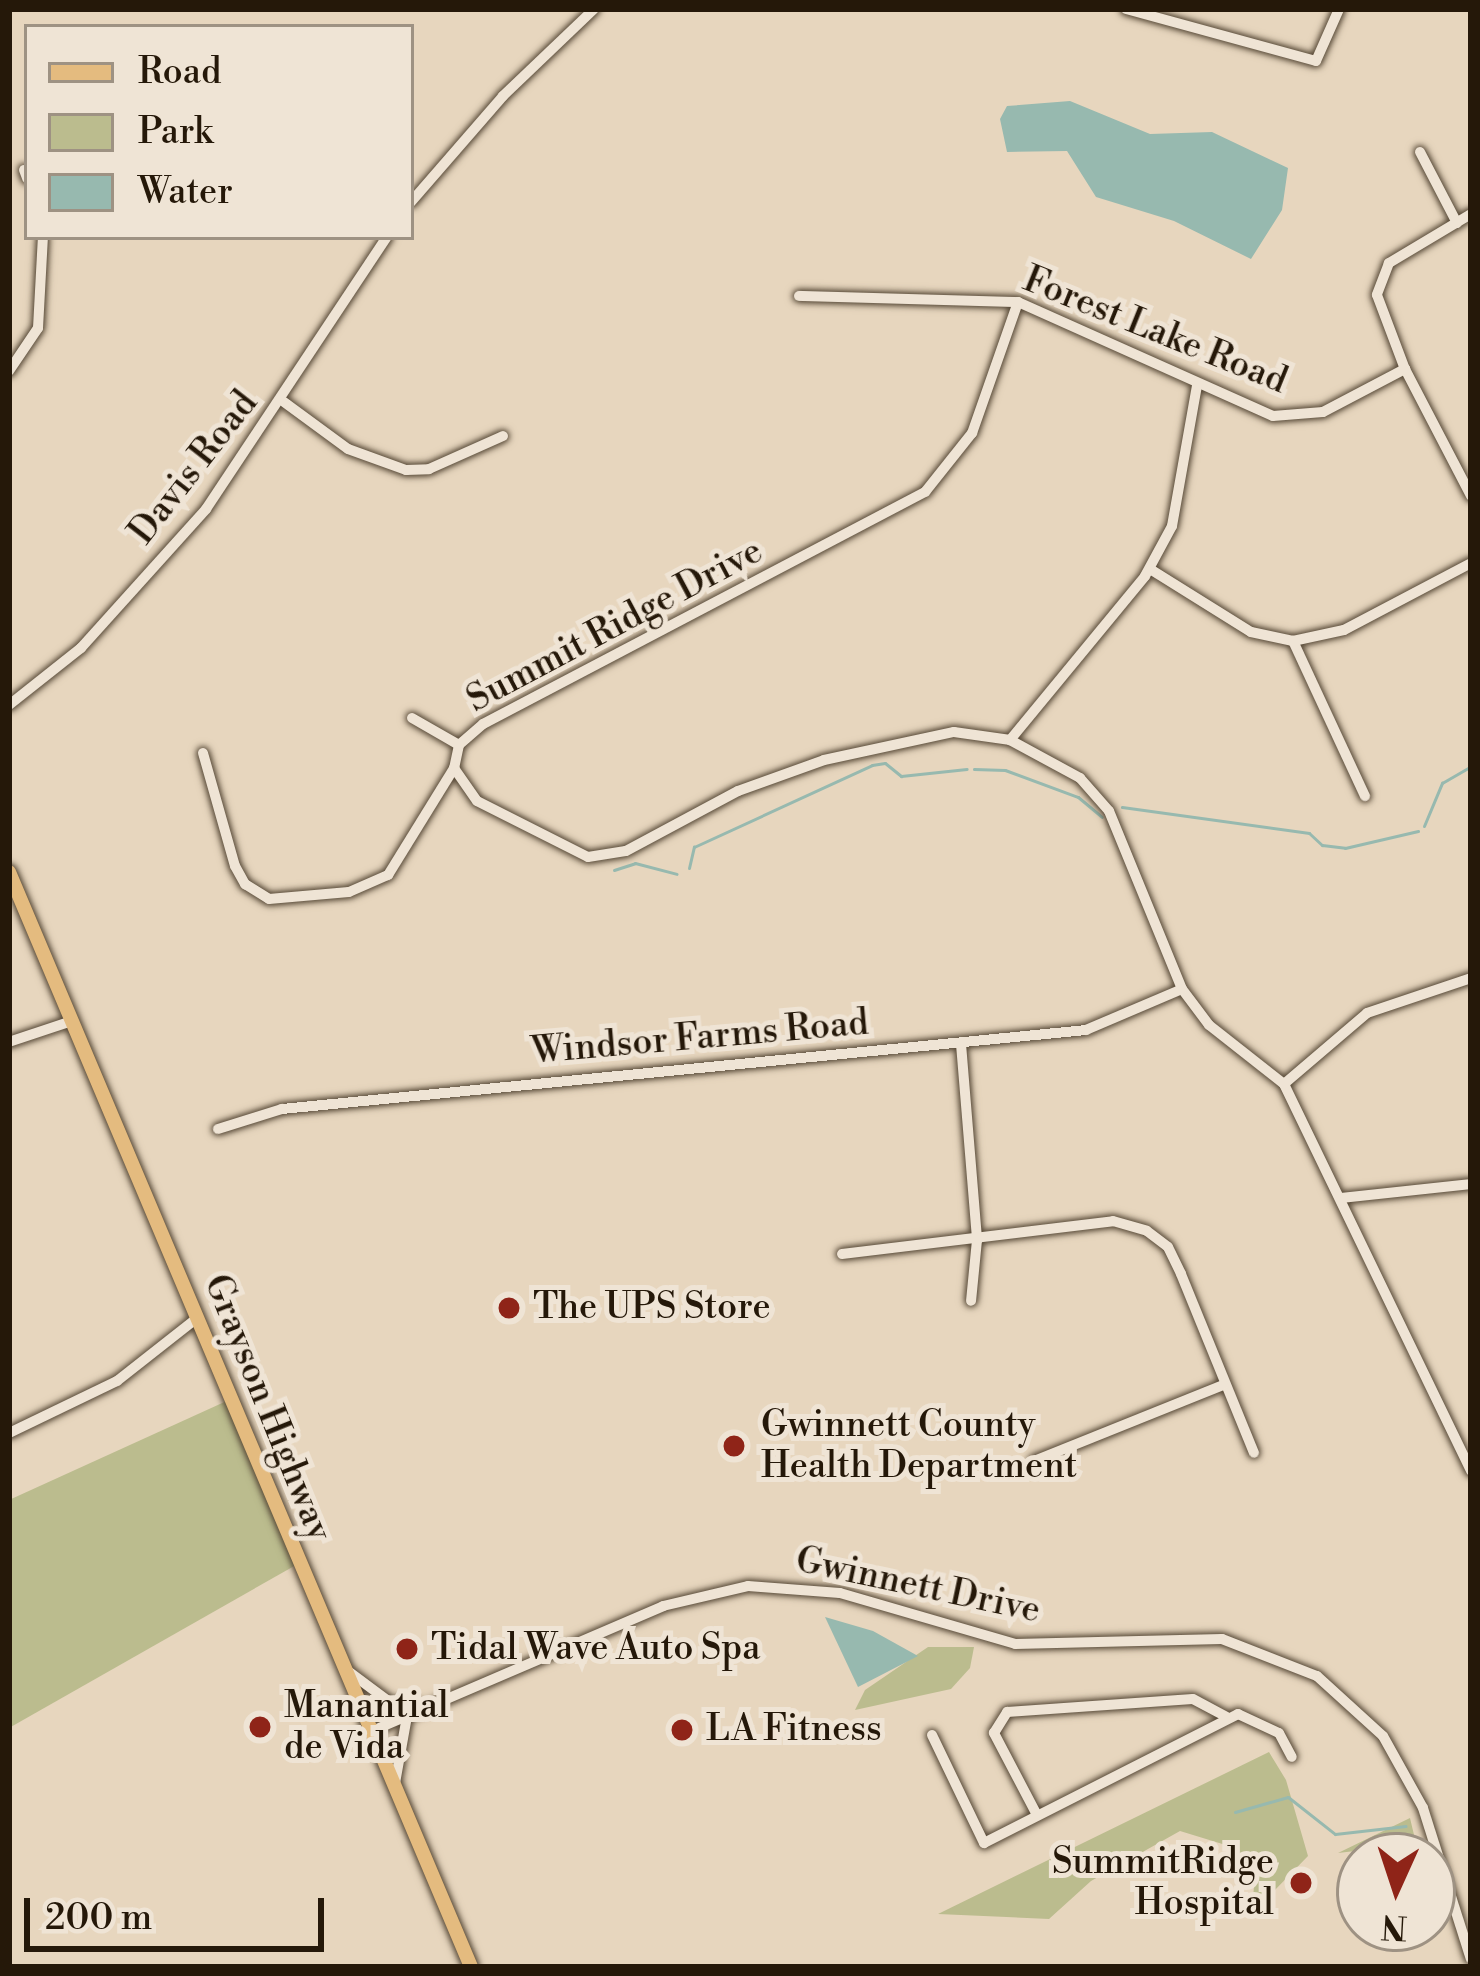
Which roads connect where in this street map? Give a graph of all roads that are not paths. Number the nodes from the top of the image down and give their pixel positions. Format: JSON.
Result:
{"nodes":[{"id":1,"x":594,"y":9,"type":"edge"},
{"id":2,"x":1126,"y":9,"type":"edge"},
{"id":3,"x":1339,"y":9,"type":"edge"},
{"id":4,"x":1420,"y":152,"type":"dead end"},
{"id":5,"x":414,"y":199,"type":"edge"},
{"id":6,"x":1471,"y":214,"type":"edge"},
{"id":7,"x":1457,"y":223,"type":"junction"},
{"id":8,"x":43,"y":240,"type":"edge"},
{"id":9,"x":385,"y":240,"type":"edge"},
{"id":10,"x":800,"y":296,"type":"dead end"},
{"id":11,"x":1018,"y":302,"type":"junction"},
{"id":12,"x":1405,"y":369,"type":"junction"},
{"id":13,"x":9,"y":371,"type":"edge"},
{"id":14,"x":1197,"y":386,"type":"junction"},
{"id":15,"x":284,"y":402,"type":"junction"},
{"id":16,"x":503,"y":436,"type":"dead end"},
{"id":17,"x":1471,"y":496,"type":"edge"},
{"id":18,"x":1471,"y":563,"type":"edge"},
{"id":19,"x":1150,"y":568,"type":"junction"},
{"id":20,"x":1293,"y":641,"type":"junction"},
{"id":21,"x":9,"y":705,"type":"edge"},
{"id":22,"x":412,"y":718,"type":"dead end"},
{"id":23,"x":1010,"y":740,"type":"junction"},
{"id":24,"x":459,"y":745,"type":"junction"},
{"id":25,"x":202,"y":753,"type":"dead end"},
{"id":26,"x":454,"y":768,"type":"junction"},
{"id":27,"x":1366,"y":796,"type":"dead end"},
{"id":28,"x":9,"y":872,"type":"edge"},
{"id":29,"x":1471,"y":978,"type":"edge"},
{"id":30,"x":1182,"y":988,"type":"junction"},
{"id":31,"x":72,"y":1021,"type":"junction"},
{"id":32,"x":9,"y":1042,"type":"edge"},
{"id":33,"x":961,"y":1044,"type":"junction"},
{"id":34,"x":1284,"y":1084,"type":"junction"},
{"id":35,"x":218,"y":1129,"type":"dead end"},
{"id":36,"x":1471,"y":1184,"type":"edge"},
{"id":37,"x":1341,"y":1198,"type":"junction"},
{"id":38,"x":977,"y":1240,"type":"junction"},
{"id":39,"x":842,"y":1254,"type":"dead end"},
{"id":40,"x":970,"y":1301,"type":"dead end"},
{"id":41,"x":197,"y":1318,"type":"junction"},
{"id":42,"x":1222,"y":1385,"type":"junction"},
{"id":43,"x":9,"y":1433,"type":"edge"},
{"id":44,"x":1254,"y":1453,"type":"dead end"},
{"id":45,"x":1034,"y":1462,"type":"dead end"},
{"id":46,"x":1471,"y":1471,"type":"edge"},
{"id":47,"x":345,"y":1668,"type":"junction"},
{"id":48,"x":435,"y":1704,"type":"junction"},
{"id":49,"x":407,"y":1716,"type":"junction"},
{"id":50,"x":1228,"y":1717,"type":"junction"},
{"id":51,"x":372,"y":1731,"type":"junction"},
{"id":52,"x":932,"y":1735,"type":"dead end"},
{"id":53,"x":1292,"y":1757,"type":"dead end"},
{"id":54,"x":394,"y":1787,"type":"junction"},
{"id":55,"x":1036,"y":1815,"type":"junction"},
{"id":56,"x":1471,"y":1959,"type":"edge"},
{"id":57,"x":471,"y":1967,"type":"edge"}],
"edges":[{"from":1,"to":5,"type":"street"},
{"from":2,"to":3,"type":"street"},
{"from":4,"to":7,"type":"street"},
{"from":6,"to":7,"type":"street"},
{"from":7,"to":12,"type":"street"},
{"from":8,"to":13,"type":"street"},
{"from":9,"to":15,"type":"street","name":"Davis Road"},
{"from":10,"to":11,"type":"street","name":"Forest Lake Road"},
{"from":11,"to":14,"type":"street","name":"Forest Lake Road"},
{"from":11,"to":24,"type":"street","name":"Summit Ridge Drive"},
{"from":12,"to":14,"type":"street","name":"Forest Lake Road"},
{"from":12,"to":17,"type":"street"},
{"from":14,"to":19,"type":"street"},
{"from":15,"to":16,"type":"street"},
{"from":15,"to":21,"type":"street","name":"Davis Road"},
{"from":18,"to":20,"type":"street"},
{"from":19,"to":20,"type":"street"},
{"from":19,"to":23,"type":"street"},
{"from":20,"to":27,"type":"street"},
{"from":22,"to":24,"type":"street"},
{"from":23,"to":26,"type":"street","name":"Summit Ridge Drive"},
{"from":23,"to":30,"type":"street","name":"Summit Ridge Drive"},
{"from":24,"to":26,"type":"street","name":"Summit Ridge Drive"},
{"from":25,"to":26,"type":"street"},
{"from":28,"to":31,"type":"main road","name":"Grayson Highway"},
{"from":29,"to":34,"type":"street"},
{"from":30,"to":33,"type":"street","name":"Windsor Farms Road"},
{"from":30,"to":34,"type":"street","name":"Summit Ridge Drive"},
{"from":31,"to":32,"type":"street"},
{"from":31,"to":41,"type":"main road","name":"Grayson Highway"},
{"from":33,"to":35,"type":"street","name":"Windsor Farms Road"},
{"from":33,"to":38,"type":"street"},
{"from":34,"to":37,"type":"street","name":"Summit Ridge Drive"},
{"from":36,"to":37,"type":"street"},
{"from":37,"to":46,"type":"street","name":"Summit Ridge Drive"},
{"from":38,"to":39,"type":"street"},
{"from":38,"to":40,"type":"street"},
{"from":38,"to":42,"type":"street"},
{"from":41,"to":43,"type":"street"},
{"from":41,"to":47,"type":"main road","name":"Grayson Highway"},
{"from":42,"to":44,"type":"street"},
{"from":42,"to":45,"type":"street"},
{"from":47,"to":48,"type":"street"},
{"from":47,"to":51,"type":"main road","name":"Grayson Highway"},
{"from":48,"to":49,"type":"street","name":"Gwinnett Drive"},
{"from":48,"to":56,"type":"street","name":"Gwinnett Drive"},
{"from":49,"to":51,"type":"street","name":"Gwinnett Drive"},
{"from":49,"to":54,"type":"street"},
{"from":50,"to":53,"type":"street"},
{"from":50,"to":55,"type":"street"},
{"from":50,"to":55,"type":"street"},
{"from":51,"to":54,"type":"main road","name":"Grayson Highway"},
{"from":52,"to":55,"type":"street"},
{"from":54,"to":57,"type":"main road","name":"Grayson Highway"}]}
